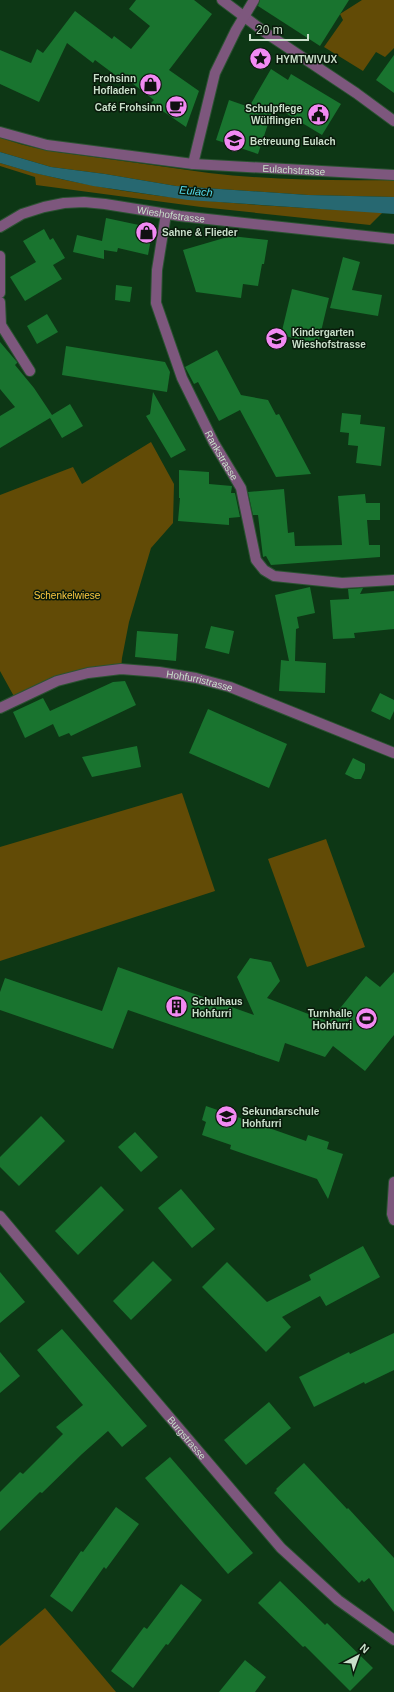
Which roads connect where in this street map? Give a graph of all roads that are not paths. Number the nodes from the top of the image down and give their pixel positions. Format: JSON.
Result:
{"nodes":[{"id":1,"x":222,"y":0,"type":"edge"},
{"id":2,"x":254,"y":0,"type":"edge"},
{"id":3,"x":243,"y":17,"type":"junction"},
{"id":4,"x":394,"y":121,"type":"edge"},
{"id":5,"x":0,"y":132,"type":"edge"},
{"id":6,"x":193,"y":164,"type":"junction"},
{"id":7,"x":394,"y":175,"type":"edge"},
{"id":8,"x":166,"y":214,"type":"junction"},
{"id":9,"x":0,"y":227,"type":"edge"},
{"id":10,"x":394,"y":239,"type":"edge"},
{"id":11,"x":0,"y":256,"type":"edge"},
{"id":12,"x":0,"y":292,"type":"edge"},
{"id":13,"x":0,"y":302,"type":"edge"},
{"id":14,"x":30,"y":371,"type":"dead end"},
{"id":15,"x":394,"y":580,"type":"edge"},
{"id":16,"x":0,"y":708,"type":"edge"},
{"id":17,"x":394,"y":753,"type":"edge"},
{"id":18,"x":394,"y":1182,"type":"edge"},
{"id":19,"x":0,"y":1216,"type":"edge"},
{"id":20,"x":394,"y":1220,"type":"edge"},
{"id":21,"x":394,"y":1640,"type":"edge"}],
"edges":[{"from":1,"to":3,"type":"street"},
{"from":2,"to":3,"type":"street"},
{"from":3,"to":4,"type":"street"},
{"from":3,"to":6,"type":"street"},
{"from":5,"to":6,"type":"street","name":"Eulachstrasse"},
{"from":6,"to":7,"type":"street","name":"Eulachstrasse"},
{"from":8,"to":9,"type":"street","name":"Wieshofstrasse"},
{"from":8,"to":10,"type":"street","name":"Wieshofstrasse"},
{"from":8,"to":15,"type":"street","name":"Rankstrasse"},
{"from":11,"to":12,"type":"street"},
{"from":13,"to":14,"type":"street"},
{"from":16,"to":17,"type":"street","name":"Hohfurristrasse"},
{"from":18,"to":20,"type":"street"},
{"from":19,"to":21,"type":"street","name":"Burgstrasse"}]}
